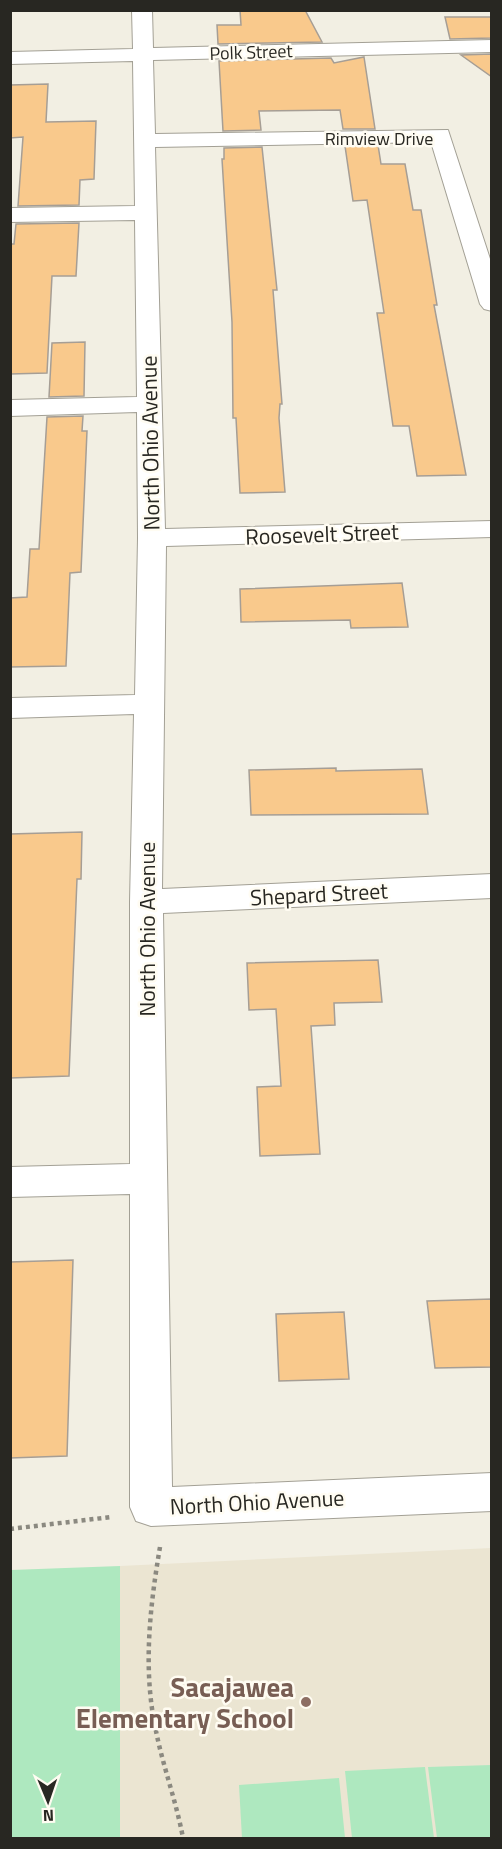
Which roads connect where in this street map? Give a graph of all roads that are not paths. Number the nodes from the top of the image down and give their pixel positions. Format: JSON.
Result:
{"nodes":[{"id":1,"x":142,"y":10,"type":"edge"},
{"id":2,"x":492,"y":46,"type":"edge"},
{"id":3,"x":143,"y":56,"type":"junction"},
{"id":4,"x":10,"y":58,"type":"edge"},
{"id":5,"x":144,"y":141,"type":"junction"},
{"id":6,"x":146,"y":213,"type":"junction"},
{"id":7,"x":10,"y":214,"type":"edge"},
{"id":8,"x":492,"y":304,"type":"edge"},
{"id":9,"x":149,"y":404,"type":"junction"},
{"id":10,"x":10,"y":408,"type":"edge"},
{"id":11,"x":492,"y":529,"type":"edge"},
{"id":12,"x":152,"y":538,"type":"junction"},
{"id":13,"x":149,"y":704,"type":"junction"},
{"id":14,"x":10,"y":708,"type":"edge"},
{"id":15,"x":492,"y":886,"type":"edge"},
{"id":16,"x":146,"y":902,"type":"junction"},
{"id":17,"x":149,"y":1178,"type":"junction"},
{"id":18,"x":10,"y":1182,"type":"edge"},
{"id":19,"x":492,"y":1492,"type":"edge"}],
"edges":[{"from":1,"to":3,"type":"street","name":"North Ohio Avenue"},
{"from":2,"to":3,"type":"street","name":"Polk Street"},
{"from":3,"to":4,"type":"street","name":"Polk Street"},
{"from":3,"to":5,"type":"street","name":"North Ohio Avenue"},
{"from":5,"to":6,"type":"street","name":"North Ohio Avenue"},
{"from":5,"to":8,"type":"street","name":"Rimview Drive"},
{"from":6,"to":7,"type":"street"},
{"from":6,"to":9,"type":"street","name":"North Ohio Avenue"},
{"from":9,"to":10,"type":"street"},
{"from":9,"to":12,"type":"street","name":"North Ohio Avenue"},
{"from":11,"to":12,"type":"street","name":"Roosevelt Street"},
{"from":12,"to":13,"type":"street","name":"North Ohio Avenue"},
{"from":13,"to":14,"type":"street"},
{"from":13,"to":16,"type":"street","name":"North Ohio Avenue"},
{"from":15,"to":16,"type":"street","name":"Shepard Street"},
{"from":16,"to":17,"type":"street","name":"North Ohio Avenue"},
{"from":17,"to":18,"type":"street"},
{"from":17,"to":19,"type":"street","name":"North Ohio Avenue"}]}
